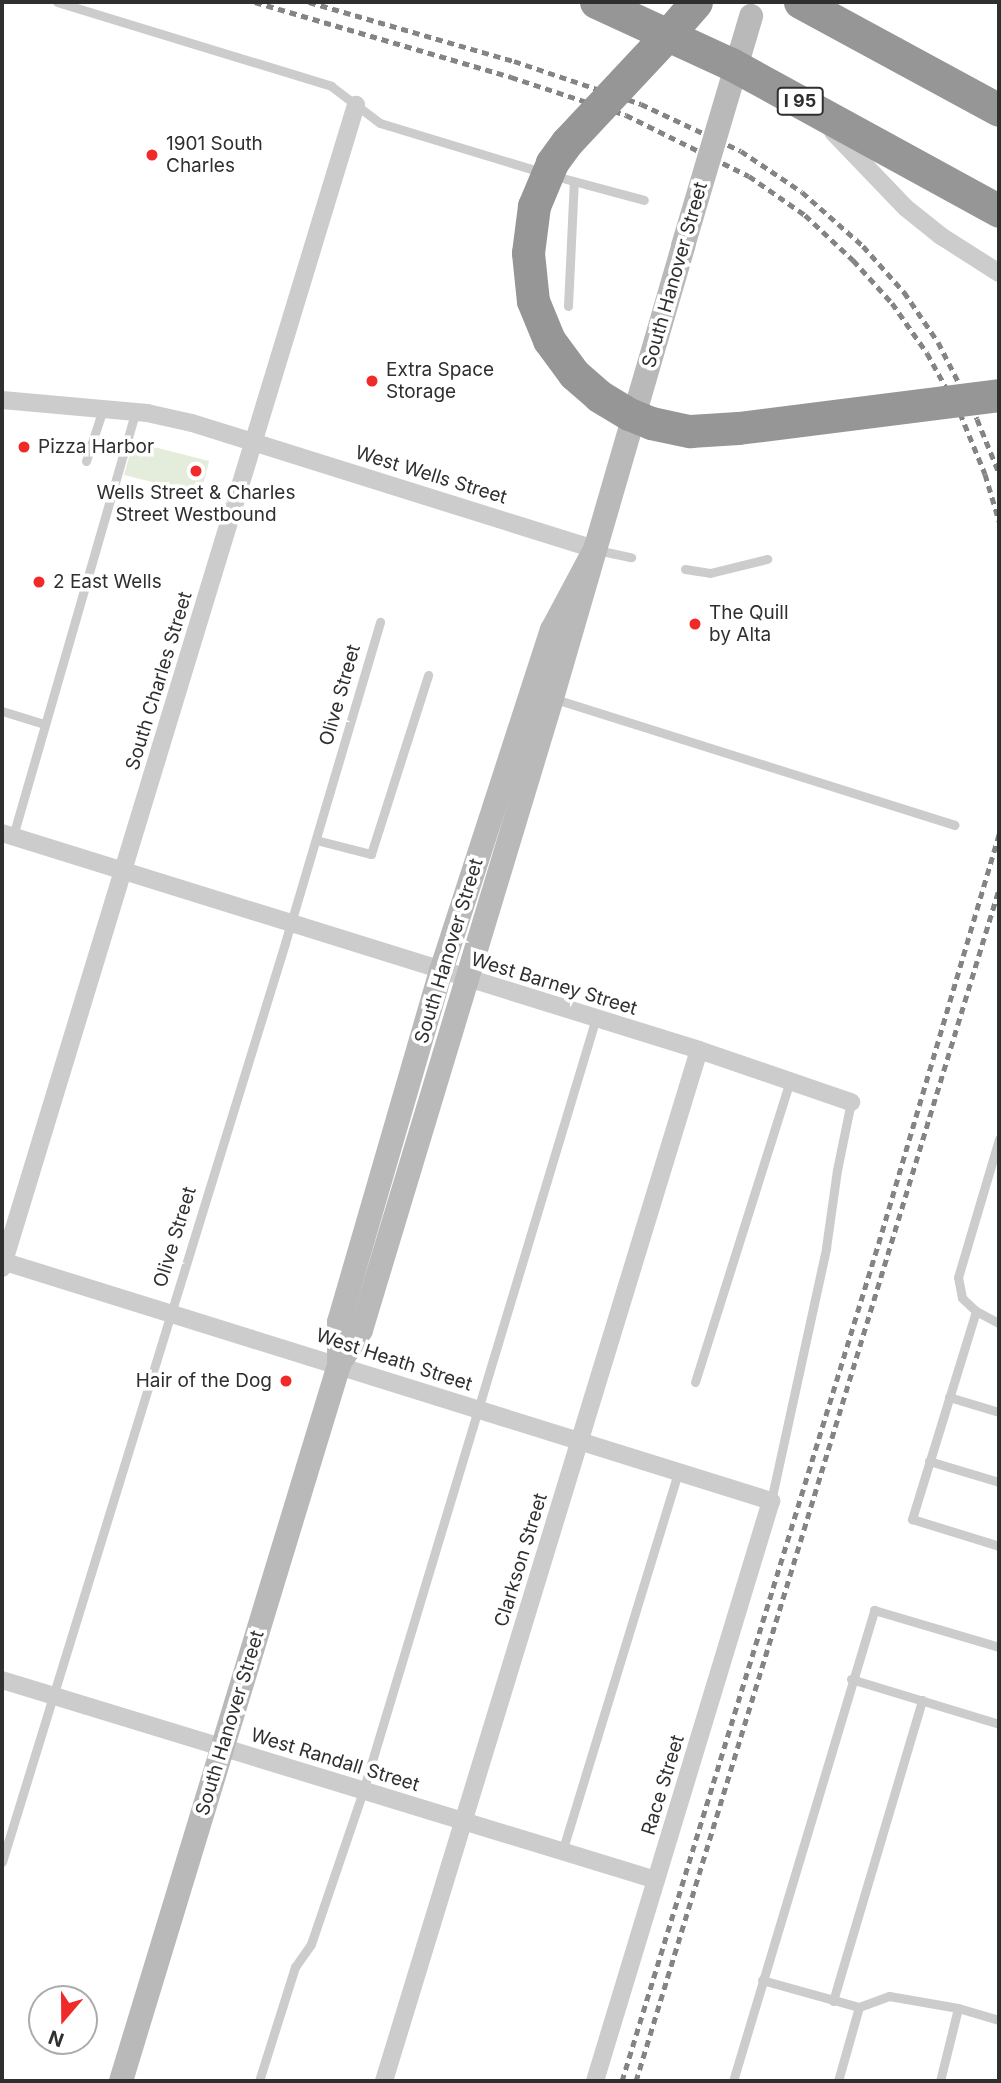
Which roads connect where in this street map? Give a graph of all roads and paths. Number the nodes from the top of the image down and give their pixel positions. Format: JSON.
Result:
{"nodes":[{"id":1,"x":57,"y":2,"type":"edge"},
{"id":2,"x":576,"y":2,"type":"edge"},
{"id":3,"x":596,"y":2,"type":"edge"},
{"id":4,"x":696,"y":2,"type":"edge"},
{"id":5,"x":800,"y":2,"type":"edge"},
{"id":6,"x":753,"y":9,"type":"edge"},
{"id":7,"x":356,"y":105,"type":"junction"},
{"id":8,"x":999,"y":110,"type":"edge"},
{"id":9,"x":573,"y":181,"type":"junction"},
{"id":10,"x":644,"y":200,"type":"dead end"},
{"id":11,"x":999,"y":211,"type":"edge"},
{"id":12,"x":999,"y":273,"type":"edge"},
{"id":13,"x":568,"y":306,"type":"dead end"},
{"id":14,"x":999,"y":395,"type":"edge"},
{"id":15,"x":2,"y":400,"type":"edge"},
{"id":16,"x":103,"y":409,"type":"junction"},
{"id":17,"x":135,"y":412,"type":"junction"},
{"id":18,"x":254,"y":442,"type":"junction"},
{"id":19,"x":86,"y":461,"type":"dead end"},
{"id":20,"x":595,"y":549,"type":"junction"},
{"id":21,"x":631,"y":557,"type":"dead end"},
{"id":22,"x":767,"y":559,"type":"dead end"},
{"id":23,"x":685,"y":569,"type":"dead end"},
{"id":24,"x":380,"y":622,"type":"dead end"},
{"id":25,"x":428,"y":675,"type":"dead end"},
{"id":26,"x":552,"y":698,"type":"junction"},
{"id":27,"x":2,"y":711,"type":"edge"},
{"id":28,"x":44,"y":724,"type":"junction"},
{"id":29,"x":954,"y":825,"type":"dead end"},
{"id":30,"x":7,"y":835,"type":"edge"},
{"id":31,"x":316,"y":840,"type":"junction"},
{"id":32,"x":123,"y":871,"type":"junction"},
{"id":33,"x":291,"y":923,"type":"junction"},
{"id":34,"x":441,"y":971,"type":"junction"},
{"id":35,"x":466,"y":979,"type":"junction"},
{"id":36,"x":596,"y":1018,"type":"junction"},
{"id":37,"x":699,"y":1050,"type":"junction"},
{"id":38,"x":790,"y":1080,"type":"junction"},
{"id":39,"x":851,"y":1102,"type":"joint"},
{"id":40,"x":999,"y":1139,"type":"edge"},
{"id":41,"x":2,"y":1263,"type":"edge"},
{"id":42,"x":170,"y":1311,"type":"junction"},
{"id":43,"x":975,"y":1311,"type":"junction"},
{"id":44,"x":999,"y":1323,"type":"edge"},
{"id":45,"x":339,"y":1364,"type":"junction"},
{"id":46,"x":695,"y":1382,"type":"dead end"},
{"id":47,"x":949,"y":1397,"type":"junction"},
{"id":48,"x":477,"y":1408,"type":"junction"},
{"id":49,"x":999,"y":1412,"type":"edge"},
{"id":50,"x":580,"y":1441,"type":"junction"},
{"id":51,"x":929,"y":1461,"type":"junction"},
{"id":52,"x":678,"y":1471,"type":"junction"},
{"id":53,"x":999,"y":1482,"type":"edge"},
{"id":54,"x":771,"y":1501,"type":"junction"},
{"id":55,"x":999,"y":1546,"type":"edge"},
{"id":56,"x":999,"y":1647,"type":"edge"},
{"id":57,"x":851,"y":1679,"type":"junction"},
{"id":58,"x":2,"y":1680,"type":"edge"},
{"id":59,"x":52,"y":1695,"type":"junction"},
{"id":60,"x":922,"y":1700,"type":"junction"},
{"id":61,"x":999,"y":1724,"type":"edge"},
{"id":62,"x":222,"y":1748,"type":"junction"},
{"id":63,"x":363,"y":1791,"type":"junction"},
{"id":64,"x":463,"y":1821,"type":"junction"},
{"id":65,"x":562,"y":1852,"type":"junction"},
{"id":66,"x":2,"y":1862,"type":"edge"},
{"id":67,"x":656,"y":1881,"type":"junction"},
{"id":68,"x":762,"y":1980,"type":"junction"},
{"id":69,"x":833,"y":2001,"type":"junction"},
{"id":70,"x":859,"y":2007,"type":"junction"},
{"id":71,"x":958,"y":2008,"type":"junction"},
{"id":72,"x":999,"y":2020,"type":"edge"},
{"id":73,"x":121,"y":2081,"type":"edge"},
{"id":74,"x":259,"y":2081,"type":"edge"},
{"id":75,"x":384,"y":2081,"type":"edge"},
{"id":76,"x":595,"y":2081,"type":"edge"},
{"id":77,"x":733,"y":2081,"type":"edge"},
{"id":78,"x":838,"y":2081,"type":"edge"},
{"id":79,"x":940,"y":2081,"type":"edge"}],
"edges":[{"from":1,"to":7,"type":"lane"},
{"from":2,"to":12,"type":"street"},
{"from":3,"to":11,"type":"highway","number":"I 95","bridge":true},
{"from":4,"to":14,"type":"highway","bridge":true},
{"from":5,"to":8,"type":"highway"},
{"from":6,"to":20,"type":"main road","name":"South Hanover Street","bridge":true},
{"from":7,"to":9,"type":"lane"},
{"from":7,"to":18,"type":"street","name":"South Charles Street"},
{"from":9,"to":10,"type":"lane"},
{"from":9,"to":13,"type":"lane"},
{"from":15,"to":16,"type":"street","name":"West Wells Street"},
{"from":16,"to":17,"type":"street","name":"West Wells Street"},
{"from":16,"to":19,"type":"lane"},
{"from":17,"to":18,"type":"street","name":"West Wells Street"},
{"from":17,"to":28,"type":"lane"},
{"from":18,"to":20,"type":"street","name":"West Wells Street"},
{"from":18,"to":32,"type":"street","name":"South Charles Street"},
{"from":20,"to":21,"type":"lane"},
{"from":20,"to":26,"type":"main road","name":"South Hanover Street"},
{"from":20,"to":34,"type":"main road","name":"South Hanover Street"},
{"from":22,"to":23,"type":"lane"},
{"from":24,"to":31,"type":"lane","name":"Olive Street"},
{"from":25,"to":31,"type":"lane"},
{"from":26,"to":29,"type":"lane"},
{"from":26,"to":35,"type":"main road","name":"South Hanover Street"},
{"from":27,"to":28,"type":"lane"},
{"from":28,"to":30,"type":"lane"},
{"from":30,"to":32,"type":"street","name":"West Barney Street"},
{"from":31,"to":33,"type":"lane","name":"Olive Street"},
{"from":32,"to":33,"type":"street","name":"West Barney Street"},
{"from":32,"to":41,"type":"street","name":"South Charles Street"},
{"from":33,"to":34,"type":"street","name":"West Barney Street"},
{"from":33,"to":42,"type":"lane","name":"Olive Street"},
{"from":34,"to":35,"type":"street","name":"West Barney Street"},
{"from":34,"to":45,"type":"main road","name":"South Hanover Street"},
{"from":35,"to":36,"type":"street","name":"West Barney Street"},
{"from":35,"to":45,"type":"main road","name":"South Hanover Street"},
{"from":36,"to":37,"type":"street","name":"West Barney Street"},
{"from":36,"to":48,"type":"lane"},
{"from":37,"to":38,"type":"street","name":"West Barney Street"},
{"from":37,"to":50,"type":"street","name":"Clarkson Street"},
{"from":38,"to":39,"type":"street","name":"West Barney Street"},
{"from":38,"to":46,"type":"lane"},
{"from":39,"to":54,"type":"lane"},
{"from":40,"to":43,"type":"lane"},
{"from":41,"to":42,"type":"street","name":"West Heath Street"},
{"from":42,"to":45,"type":"street","name":"West Heath Street"},
{"from":42,"to":59,"type":"lane","name":"Olive Street"},
{"from":43,"to":44,"type":"lane"},
{"from":43,"to":47,"type":"lane"},
{"from":45,"to":48,"type":"street","name":"West Heath Street"},
{"from":45,"to":62,"type":"main road","name":"South Hanover Street"},
{"from":47,"to":49,"type":"lane"},
{"from":47,"to":51,"type":"lane"},
{"from":48,"to":50,"type":"street","name":"West Heath Street"},
{"from":48,"to":63,"type":"lane"},
{"from":50,"to":52,"type":"street","name":"West Heath Street"},
{"from":50,"to":64,"type":"street","name":"Clarkson Street"},
{"from":51,"to":53,"type":"lane"},
{"from":51,"to":55,"type":"lane"},
{"from":52,"to":54,"type":"street","name":"West Heath Street"},
{"from":52,"to":65,"type":"lane"},
{"from":54,"to":67,"type":"street","name":"Race Street"},
{"from":56,"to":57,"type":"lane"},
{"from":57,"to":60,"type":"lane"},
{"from":57,"to":68,"type":"lane"},
{"from":58,"to":59,"type":"street","name":"West Randall Street"},
{"from":59,"to":62,"type":"street","name":"West Randall Street"},
{"from":59,"to":66,"type":"lane","name":"Olive Street"},
{"from":60,"to":61,"type":"lane"},
{"from":60,"to":69,"type":"lane"},
{"from":62,"to":63,"type":"street","name":"West Randall Street"},
{"from":62,"to":73,"type":"main road","name":"South Hanover Street"},
{"from":63,"to":64,"type":"street","name":"West Randall Street"},
{"from":63,"to":74,"type":"lane"},
{"from":64,"to":65,"type":"street","name":"West Randall Street"},
{"from":64,"to":75,"type":"street","name":"Clarkson Street"},
{"from":65,"to":67,"type":"street","name":"West Randall Street"},
{"from":67,"to":76,"type":"street","name":"Race Street"},
{"from":68,"to":69,"type":"lane"},
{"from":68,"to":77,"type":"lane"},
{"from":69,"to":70,"type":"lane"},
{"from":70,"to":71,"type":"lane"},
{"from":70,"to":78,"type":"lane"},
{"from":71,"to":72,"type":"lane"},
{"from":71,"to":79,"type":"lane"}]}
